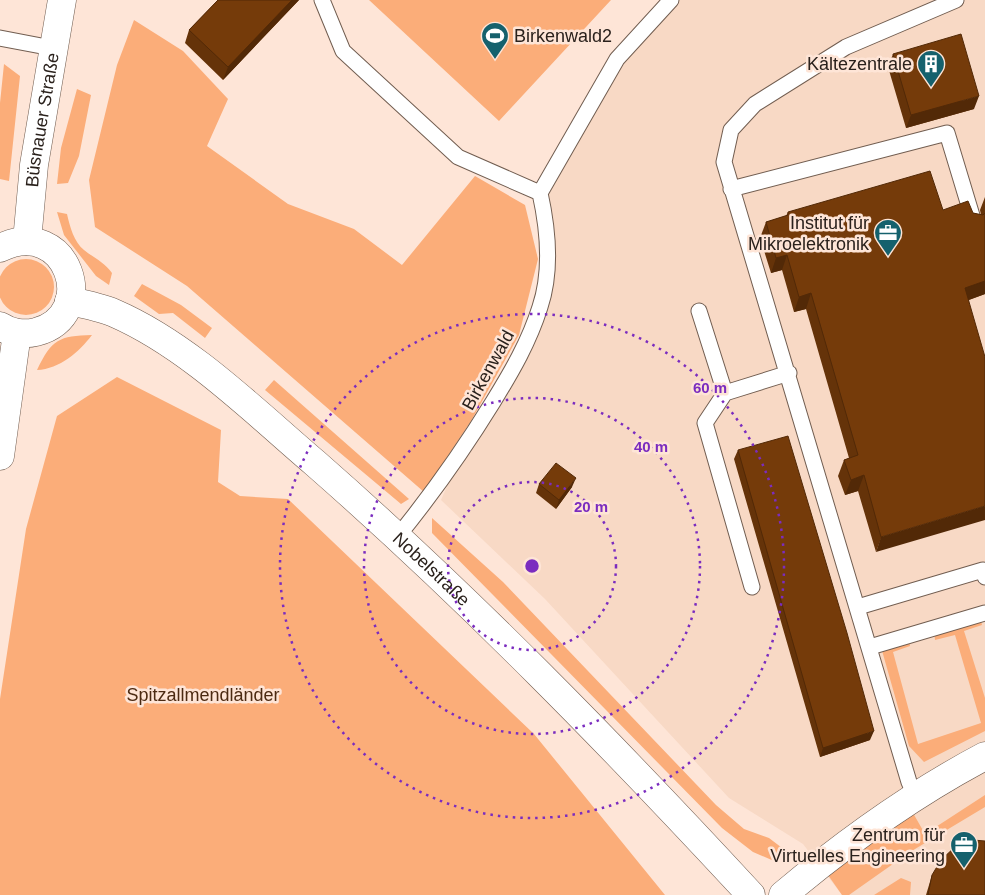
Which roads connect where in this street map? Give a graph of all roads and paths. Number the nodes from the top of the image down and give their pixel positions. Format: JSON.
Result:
{"nodes":[{"id":1,"x":62,"y":0,"type":"edge"},
{"id":2,"x":322,"y":0,"type":"edge"},
{"id":3,"x":671,"y":0,"type":"edge"},
{"id":4,"x":956,"y":0,"type":"edge"},
{"id":5,"x":0,"y":38,"type":"edge"},
{"id":6,"x":52,"y":48,"type":"junction"},
{"id":7,"x":731,"y":189,"type":"junction"},
{"id":8,"x":540,"y":193,"type":"junction"},
{"id":9,"x":974,"y":222,"type":"edge"},
{"id":10,"x":27,"y":240,"type":"junction"},
{"id":11,"x":0,"y":248,"type":"edge"},
{"id":12,"x":70,"y":301,"type":"junction"},
{"id":13,"x":700,"y":311,"type":"dead end"},
{"id":14,"x":9,"y":329,"type":"edge"},
{"id":15,"x":789,"y":373,"type":"junction"},
{"id":16,"x":725,"y":393,"type":"junction"},
{"id":17,"x":0,"y":456,"type":"edge"},
{"id":18,"x":398,"y":536,"type":"junction"},
{"id":19,"x":985,"y":577,"type":"edge"},
{"id":20,"x":752,"y":587,"type":"dead end"},
{"id":21,"x":858,"y":607,"type":"junction"},
{"id":22,"x":985,"y":613,"type":"edge"},
{"id":23,"x":870,"y":648,"type":"junction"},
{"id":24,"x":985,"y":756,"type":"edge"},
{"id":25,"x":915,"y":796,"type":"junction"},
{"id":26,"x":751,"y":895,"type":"edge"},
{"id":27,"x":783,"y":895,"type":"edge"}],
"edges":[{"from":1,"to":6,"type":"street","name":"Büsnauer Straße"},
{"from":2,"to":8,"type":"lane"},
{"from":3,"to":8,"type":"lane"},
{"from":4,"to":7,"type":"lane"},
{"from":5,"to":6,"type":"lane"},
{"from":6,"to":10,"type":"street","name":"Büsnauer Straße"},
{"from":7,"to":9,"type":"lane"},
{"from":7,"to":15,"type":"lane"},
{"from":8,"to":18,"type":"lane","name":"Birkenwald"},
{"from":10,"to":11,"type":"street"},
{"from":10,"to":12,"type":"street"},
{"from":12,"to":14,"type":"street"},
{"from":12,"to":18,"type":"street","name":"Nobelstraße"},
{"from":13,"to":16,"type":"lane"},
{"from":14,"to":17,"type":"street"},
{"from":15,"to":16,"type":"lane"},
{"from":15,"to":21,"type":"lane"},
{"from":16,"to":20,"type":"lane"},
{"from":18,"to":26,"type":"street","name":"Nobelstraße"},
{"from":19,"to":21,"type":"lane"},
{"from":21,"to":23,"type":"lane"},
{"from":22,"to":23,"type":"lane"},
{"from":23,"to":25,"type":"lane"},
{"from":24,"to":25,"type":"street"},
{"from":25,"to":27,"type":"street"}]}
